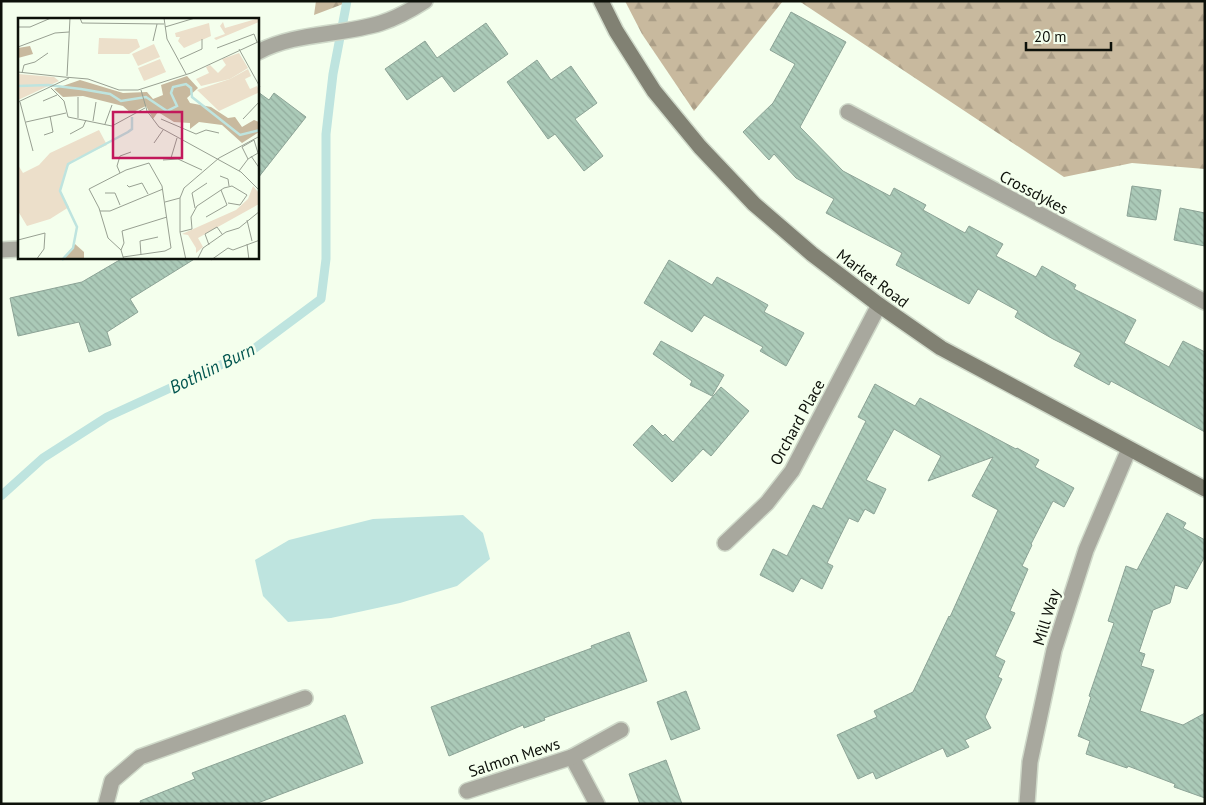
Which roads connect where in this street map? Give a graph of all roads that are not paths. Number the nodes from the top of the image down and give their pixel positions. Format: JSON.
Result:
{"nodes":[{"id":1,"x":425,"y":1,"type":"edge"},
{"id":2,"x":601,"y":1,"type":"edge"},
{"id":3,"x":259,"y":52,"type":"edge"},
{"id":4,"x":848,"y":112,"type":"dead end"},
{"id":5,"x":18,"y":249,"type":"edge"},
{"id":6,"x":1,"y":250,"type":"edge"},
{"id":7,"x":1205,"y":302,"type":"edge"},
{"id":8,"x":879,"y":305,"type":"junction"},
{"id":9,"x":1128,"y":449,"type":"junction"},
{"id":10,"x":1205,"y":489,"type":"edge"},
{"id":11,"x":725,"y":543,"type":"dead end"},
{"id":12,"x":305,"y":698,"type":"dead end"},
{"id":13,"x":621,"y":730,"type":"dead end"},
{"id":14,"x":572,"y":757,"type":"junction"},
{"id":15,"x":467,"y":791,"type":"dead end"},
{"id":16,"x":106,"y":804,"type":"edge"},
{"id":17,"x":597,"y":804,"type":"edge"},
{"id":18,"x":1027,"y":804,"type":"edge"}],
"edges":[{"from":1,"to":3,"type":"street"},
{"from":2,"to":8,"type":"street","name":"Market Road"},
{"from":4,"to":7,"type":"street","name":"Crossdykes"},
{"from":5,"to":6,"type":"street"},
{"from":8,"to":9,"type":"street","name":"Market Road"},
{"from":8,"to":11,"type":"street","name":"Orchard Place"},
{"from":9,"to":10,"type":"street","name":"Market Road"},
{"from":9,"to":18,"type":"street","name":"Mill Way"},
{"from":12,"to":16,"type":"street"},
{"from":13,"to":14,"type":"street","name":"Salmon Mews"},
{"from":14,"to":15,"type":"street","name":"Salmon Mews"},
{"from":14,"to":17,"type":"street","name":"Salmon Mews"}]}
